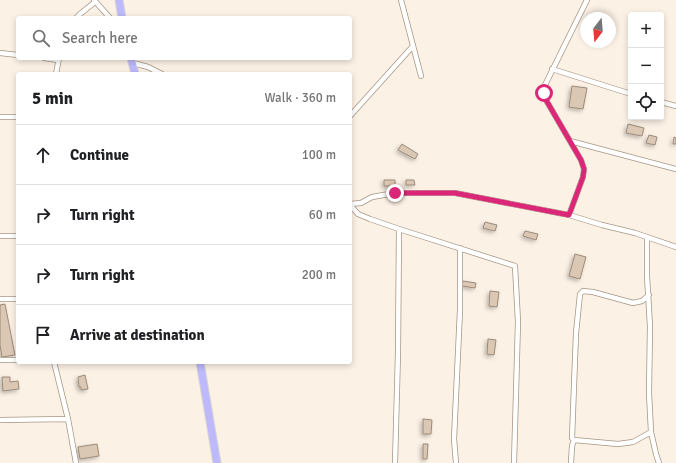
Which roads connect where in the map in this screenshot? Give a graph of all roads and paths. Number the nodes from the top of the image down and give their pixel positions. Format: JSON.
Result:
{"nodes":[{"id":1,"x":119,"y":0,"type":"edge"},
{"id":2,"x":401,"y":0,"type":"edge"},
{"id":3,"x":587,"y":0,"type":"edge"},
{"id":4,"x":94,"y":1,"type":"edge"},
{"id":5,"x":78,"y":16,"type":"edge"},
{"id":6,"x":108,"y":16,"type":"edge"},
{"id":7,"x":122,"y":16,"type":"edge"},
{"id":8,"x":413,"y":46,"type":"junction"},
{"id":9,"x":0,"y":53,"type":"edge"},
{"id":10,"x":16,"y":55,"type":"edge"},
{"id":11,"x":59,"y":60,"type":"edge"},
{"id":12,"x":132,"y":60,"type":"edge"},
{"id":13,"x":552,"y":69,"type":"junction"},
{"id":14,"x":56,"y":72,"type":"edge"},
{"id":15,"x":135,"y":72,"type":"edge"},
{"id":16,"x":158,"y":72,"type":"edge"},
{"id":17,"x":422,"y":76,"type":"dead end"},
{"id":18,"x":628,"y":93,"type":"edge"},
{"id":19,"x":664,"y":103,"type":"edge"},
{"id":20,"x":676,"y":106,"type":"edge"},
{"id":21,"x":352,"y":114,"type":"edge"},
{"id":22,"x":0,"y":117,"type":"edge"},
{"id":23,"x":16,"y":118,"type":"edge"},
{"id":24,"x":570,"y":141,"type":"junction"},
{"id":25,"x":676,"y":169,"type":"edge"},
{"id":26,"x":352,"y":205,"type":"edge"},
{"id":27,"x":352,"y":207,"type":"edge"},
{"id":28,"x":569,"y":215,"type":"junction"},
{"id":29,"x":399,"y":229,"type":"junction"},
{"id":30,"x":0,"y":236,"type":"edge"},
{"id":31,"x":16,"y":236,"type":"edge"},
{"id":32,"x":647,"y":237,"type":"junction"},
{"id":33,"x":676,"y":247,"type":"edge"},
{"id":34,"x":460,"y":248,"type":"junction"},
{"id":35,"x":649,"y":295,"type":"junction"},
{"id":36,"x":0,"y":299,"type":"edge"},
{"id":37,"x":16,"y":299,"type":"edge"},
{"id":38,"x":0,"y":360,"type":"edge"},
{"id":39,"x":16,"y":360,"type":"edge"},
{"id":40,"x":54,"y":364,"type":"edge"},
{"id":41,"x":200,"y":364,"type":"edge"},
{"id":42,"x":0,"y":420,"type":"edge"},
{"id":43,"x":68,"y":420,"type":"junction"},
{"id":44,"x":651,"y":432,"type":"junction"},
{"id":45,"x":574,"y":440,"type":"junction"},
{"id":46,"x":76,"y":463,"type":"edge"},
{"id":47,"x":217,"y":463,"type":"edge"},
{"id":48,"x":395,"y":463,"type":"edge"},
{"id":49,"x":456,"y":463,"type":"edge"},
{"id":50,"x":514,"y":463,"type":"edge"},
{"id":51,"x":571,"y":463,"type":"edge"},
{"id":52,"x":660,"y":463,"type":"edge"}],
"edges":[{"from":1,"to":7,"type":"main road"},
{"from":2,"to":8,"type":"street"},
{"from":3,"to":13,"type":"street"},
{"from":4,"to":5,"type":"street"},
{"from":4,"to":6,"type":"street"},
{"from":8,"to":17,"type":"street"},
{"from":8,"to":21,"type":"street"},
{"from":9,"to":10,"type":"street"},
{"from":11,"to":14,"type":"street"},
{"from":12,"to":15,"type":"main road"},
{"from":12,"to":16,"type":"street"},
{"from":13,"to":18,"type":"street"},
{"from":13,"to":24,"type":"street"},
{"from":19,"to":20,"type":"street"},
{"from":22,"to":23,"type":"street"},
{"from":24,"to":25,"type":"street"},
{"from":24,"to":28,"type":"street"},
{"from":26,"to":28,"type":"street"},
{"from":27,"to":29,"type":"street"},
{"from":28,"to":32,"type":"street"},
{"from":29,"to":34,"type":"street"},
{"from":29,"to":48,"type":"street"},
{"from":30,"to":31,"type":"street"},
{"from":32,"to":33,"type":"street"},
{"from":32,"to":35,"type":"street"},
{"from":34,"to":49,"type":"street"},
{"from":34,"to":50,"type":"street"},
{"from":35,"to":44,"type":"street"},
{"from":35,"to":45,"type":"street"},
{"from":36,"to":37,"type":"street"},
{"from":38,"to":39,"type":"street"},
{"from":40,"to":43,"type":"street"},
{"from":41,"to":47,"type":"main road"},
{"from":42,"to":43,"type":"street"},
{"from":43,"to":46,"type":"street"},
{"from":44,"to":45,"type":"street"},
{"from":44,"to":52,"type":"street"},
{"from":45,"to":51,"type":"street"}]}
